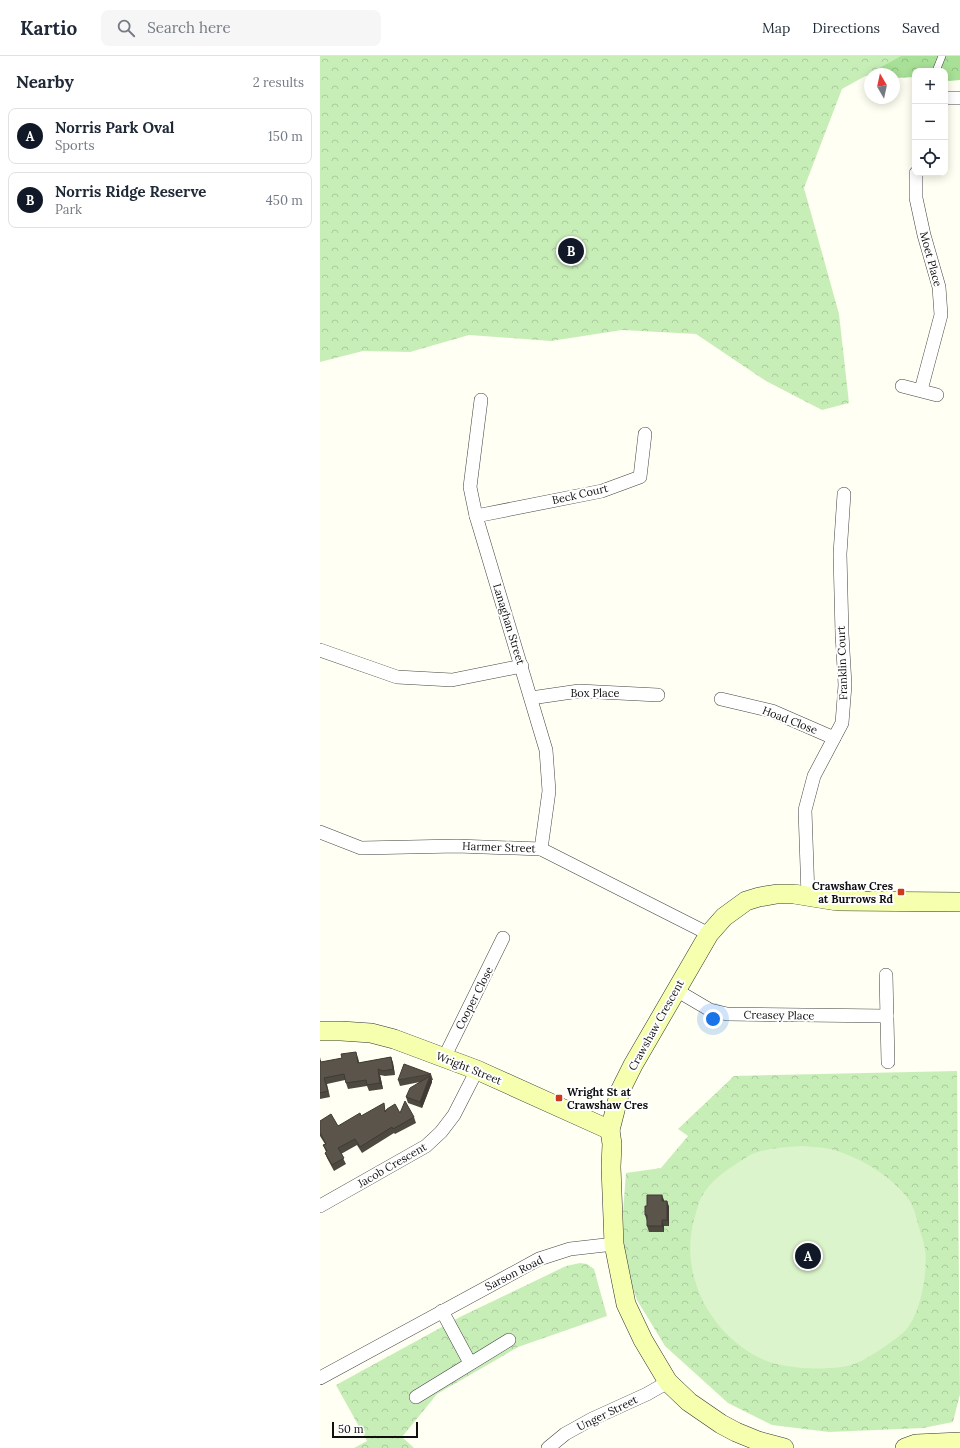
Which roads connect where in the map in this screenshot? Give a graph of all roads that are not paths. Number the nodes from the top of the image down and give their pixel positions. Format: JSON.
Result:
{"nodes":[{"id":1,"x":942,"y":56,"type":"edge"},
{"id":2,"x":937,"y":68,"type":"edge"},
{"id":3,"x":948,"y":98,"type":"edge"},
{"id":4,"x":960,"y":98,"type":"edge"},
{"id":5,"x":916,"y":176,"type":"edge"},
{"id":6,"x":902,"y":386,"type":"dead end"},
{"id":7,"x":920,"y":390,"type":"junction"},
{"id":8,"x":937,"y":395,"type":"dead end"},
{"id":9,"x":481,"y":400,"type":"dead end"},
{"id":10,"x":645,"y":434,"type":"dead end"},
{"id":11,"x":844,"y":494,"type":"dead end"},
{"id":12,"x":476,"y":516,"type":"junction"},
{"id":13,"x":320,"y":650,"type":"edge"},
{"id":14,"x":522,"y":666,"type":"junction"},
{"id":15,"x":658,"y":695,"type":"dead end"},
{"id":16,"x":531,"y":698,"type":"junction"},
{"id":17,"x":721,"y":699,"type":"dead end"},
{"id":18,"x":834,"y":738,"type":"junction"},
{"id":19,"x":320,"y":832,"type":"edge"},
{"id":20,"x":540,"y":849,"type":"junction"},
{"id":21,"x":808,"y":896,"type":"junction"},
{"id":22,"x":960,"y":902,"type":"edge"},
{"id":23,"x":709,"y":934,"type":"junction"},
{"id":24,"x":503,"y":938,"type":"dead end"},
{"id":25,"x":886,"y":975,"type":"dead end"},
{"id":26,"x":676,"y":990,"type":"junction"},
{"id":27,"x":887,"y":1016,"type":"junction"},
{"id":28,"x":320,"y":1031,"type":"edge"},
{"id":29,"x":444,"y":1058,"type":"junction"},
{"id":30,"x":888,"y":1062,"type":"dead end"},
{"id":31,"x":477,"y":1070,"type":"junction"},
{"id":32,"x":610,"y":1130,"type":"junction"},
{"id":33,"x":320,"y":1206,"type":"edge"},
{"id":34,"x":614,"y":1244,"type":"junction"},
{"id":35,"x":442,"y":1311,"type":"junction"},
{"id":36,"x":509,"y":1340,"type":"dead end"},
{"id":37,"x":470,"y":1364,"type":"junction"},
{"id":38,"x":320,"y":1378,"type":"edge"},
{"id":39,"x":668,"y":1382,"type":"junction"},
{"id":40,"x":416,"y":1397,"type":"dead end"},
{"id":41,"x":960,"y":1442,"type":"edge"},
{"id":42,"x":548,"y":1448,"type":"edge"},
{"id":43,"x":784,"y":1448,"type":"edge"},
{"id":44,"x":905,"y":1448,"type":"edge"}],
"edges":[{"from":1,"to":2,"type":"lane"},
{"from":3,"to":4,"type":"street"},
{"from":5,"to":7,"type":"street","name":"Moet Place"},
{"from":6,"to":7,"type":"street"},
{"from":7,"to":8,"type":"street"},
{"from":9,"to":12,"type":"street","name":"Lanaghan Street"},
{"from":10,"to":12,"type":"street","name":"Beck Court"},
{"from":11,"to":18,"type":"street","name":"Franklin Court"},
{"from":12,"to":14,"type":"street","name":"Lanaghan Street"},
{"from":13,"to":14,"type":"street"},
{"from":14,"to":16,"type":"street","name":"Lanaghan Street"},
{"from":15,"to":16,"type":"street","name":"Box Place"},
{"from":16,"to":20,"type":"street","name":"Lanaghan Street"},
{"from":17,"to":18,"type":"street","name":"Hoad Close"},
{"from":18,"to":21,"type":"street","name":"Franklin Court"},
{"from":19,"to":20,"type":"street","name":"Harmer Street"},
{"from":20,"to":23,"type":"street","name":"Harmer Street"},
{"from":21,"to":22,"type":"street","name":"Crawshaw Crescent"},
{"from":21,"to":23,"type":"street","name":"Crawshaw Crescent"},
{"from":23,"to":26,"type":"street","name":"Crawshaw Crescent"},
{"from":24,"to":29,"type":"street","name":"Cooper Close"},
{"from":25,"to":27,"type":"street"},
{"from":26,"to":27,"type":"street","name":"Creasey Place"},
{"from":26,"to":32,"type":"street","name":"Crawshaw Crescent"},
{"from":27,"to":30,"type":"street"},
{"from":28,"to":29,"type":"street","name":"Wright Street"},
{"from":29,"to":31,"type":"street","name":"Wright Street"},
{"from":31,"to":32,"type":"street","name":"Wright Street"},
{"from":31,"to":33,"type":"street","name":"Jacob Crescent"},
{"from":32,"to":34,"type":"street","name":"Crawshaw Crescent"},
{"from":34,"to":35,"type":"street","name":"Sarson Road"},
{"from":34,"to":39,"type":"street","name":"Crawshaw Crescent"},
{"from":35,"to":37,"type":"street"},
{"from":35,"to":38,"type":"street","name":"Sarson Road"},
{"from":36,"to":37,"type":"street"},
{"from":37,"to":40,"type":"street"},
{"from":39,"to":42,"type":"street","name":"Unger Street"},
{"from":39,"to":43,"type":"street","name":"Crawshaw Crescent"},
{"from":41,"to":44,"type":"street"}]}
